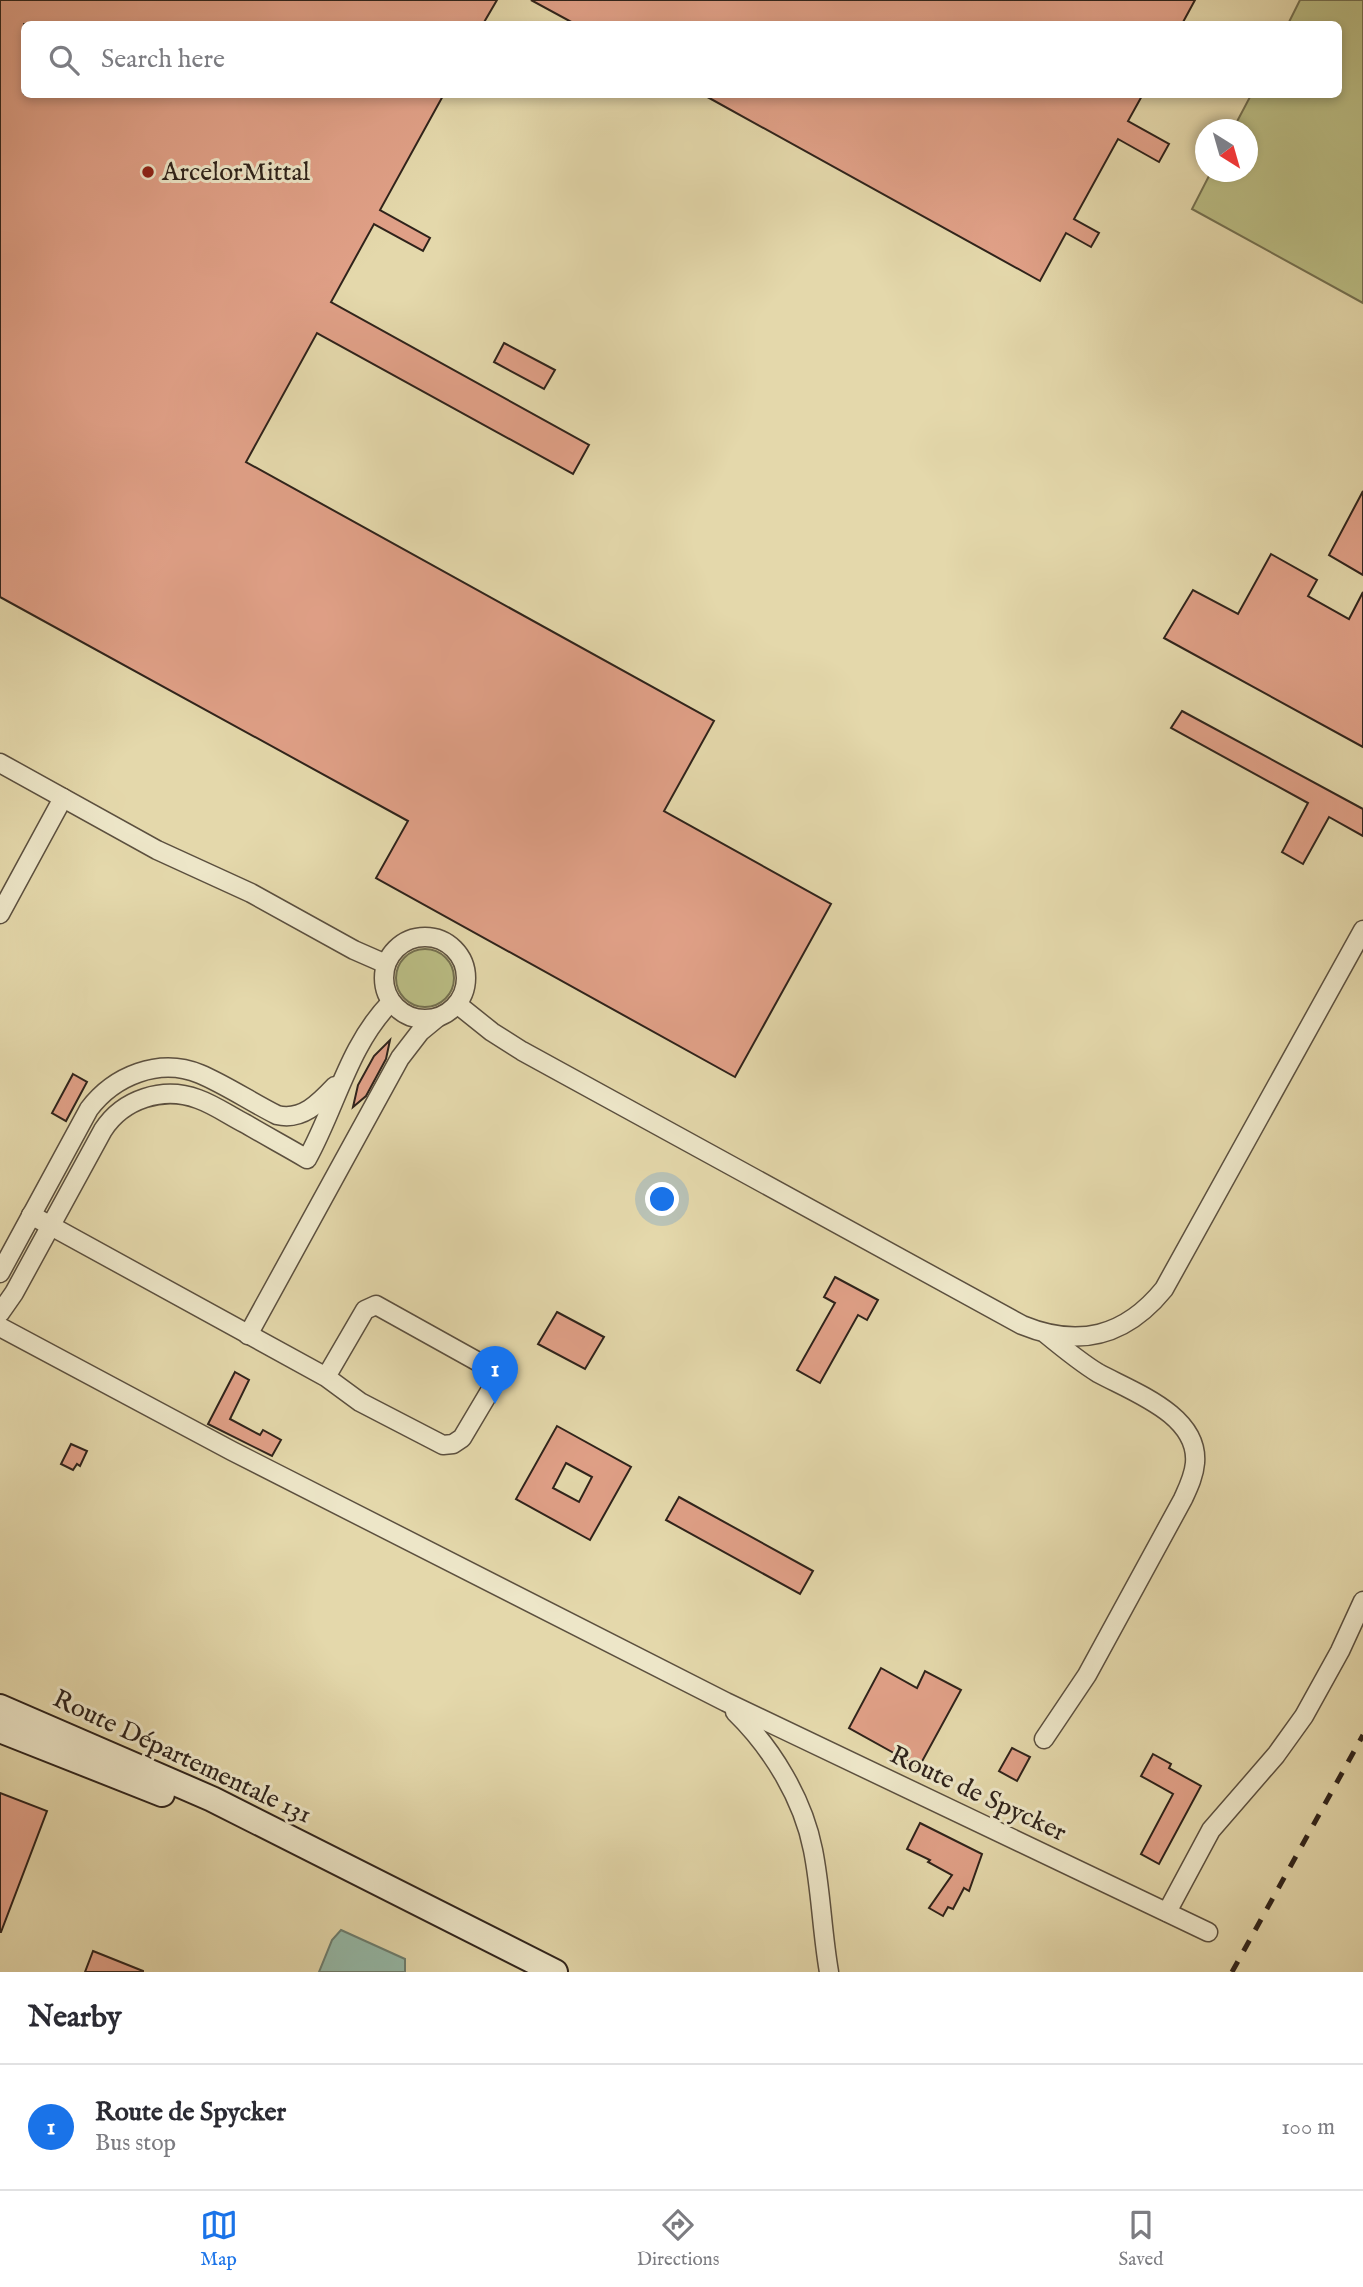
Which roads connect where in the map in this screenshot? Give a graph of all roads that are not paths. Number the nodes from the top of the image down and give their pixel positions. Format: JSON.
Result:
{"nodes":[{"id":1,"x":0,"y":763,"type":"edge"},
{"id":2,"x":63,"y":798,"type":"junction"},
{"id":3,"x":0,"y":914,"type":"edge"},
{"id":4,"x":1363,"y":930,"type":"edge"},
{"id":5,"x":386,"y":964,"type":"junction"},
{"id":6,"x":457,"y":1004,"type":"junction"},
{"id":7,"x":395,"y":1006,"type":"junction"},
{"id":8,"x":437,"y":1018,"type":"junction"},
{"id":9,"x":400,"y":1058,"type":"junction"},
{"id":10,"x":342,"y":1078,"type":"junction"},
{"id":11,"x":31,"y":1215,"type":"junction"},
{"id":12,"x":50,"y":1226,"type":"junction"},
{"id":13,"x":0,"y":1273,"type":"edge"},
{"id":14,"x":0,"y":1313,"type":"edge"},
{"id":15,"x":0,"y":1327,"type":"edge"},
{"id":16,"x":1046,"y":1334,"type":"junction"},
{"id":17,"x":248,"y":1335,"type":"junction"},
{"id":18,"x":326,"y":1377,"type":"junction"},
{"id":19,"x":1363,"y":1601,"type":"edge"},
{"id":20,"x":726,"y":1702,"type":"junction"},
{"id":21,"x":0,"y":1707,"type":"edge"},
{"id":22,"x":0,"y":1730,"type":"edge"},
{"id":23,"x":1044,"y":1739,"type":"dead end"},
{"id":24,"x":338,"y":1864,"type":"junction"},
{"id":25,"x":1167,"y":1912,"type":"junction"},
{"id":26,"x":1208,"y":1932,"type":"dead end"},
{"id":27,"x":555,"y":1972,"type":"edge"},
{"id":28,"x":829,"y":1972,"type":"edge"}],
"edges":[{"from":1,"to":2,"type":"street"},
{"from":2,"to":3,"type":"street"},
{"from":2,"to":5,"type":"street"},
{"from":4,"to":16,"type":"street"},
{"from":5,"to":6,"type":"street"},
{"from":5,"to":7,"type":"street"},
{"from":6,"to":8,"type":"street"},
{"from":6,"to":16,"type":"street"},
{"from":7,"to":8,"type":"street"},
{"from":7,"to":9,"type":"street"},
{"from":7,"to":10,"type":"street"},
{"from":8,"to":9,"type":"street"},
{"from":9,"to":17,"type":"street"},
{"from":10,"to":11,"type":"street"},
{"from":10,"to":12,"type":"street"},
{"from":11,"to":12,"type":"street"},
{"from":11,"to":13,"type":"street"},
{"from":12,"to":14,"type":"street"},
{"from":12,"to":17,"type":"street"},
{"from":15,"to":20,"type":"street","name":"Route de Spycker"},
{"from":16,"to":23,"type":"street"},
{"from":17,"to":18,"type":"street"},
{"from":18,"to":18,"type":"street"},
{"from":19,"to":25,"type":"street"},
{"from":20,"to":25,"type":"street","name":"Route de Spycker"},
{"from":20,"to":28,"type":"street","name":"Route de Spycker"},
{"from":21,"to":24,"type":"main road","name":"Route Départementale 131"},
{"from":22,"to":24,"type":"main road","name":"Route Départementale 131"},
{"from":24,"to":27,"type":"main road","name":"Route Départementale 131"},
{"from":25,"to":26,"type":"street","name":"Route de Spycker"}]}
